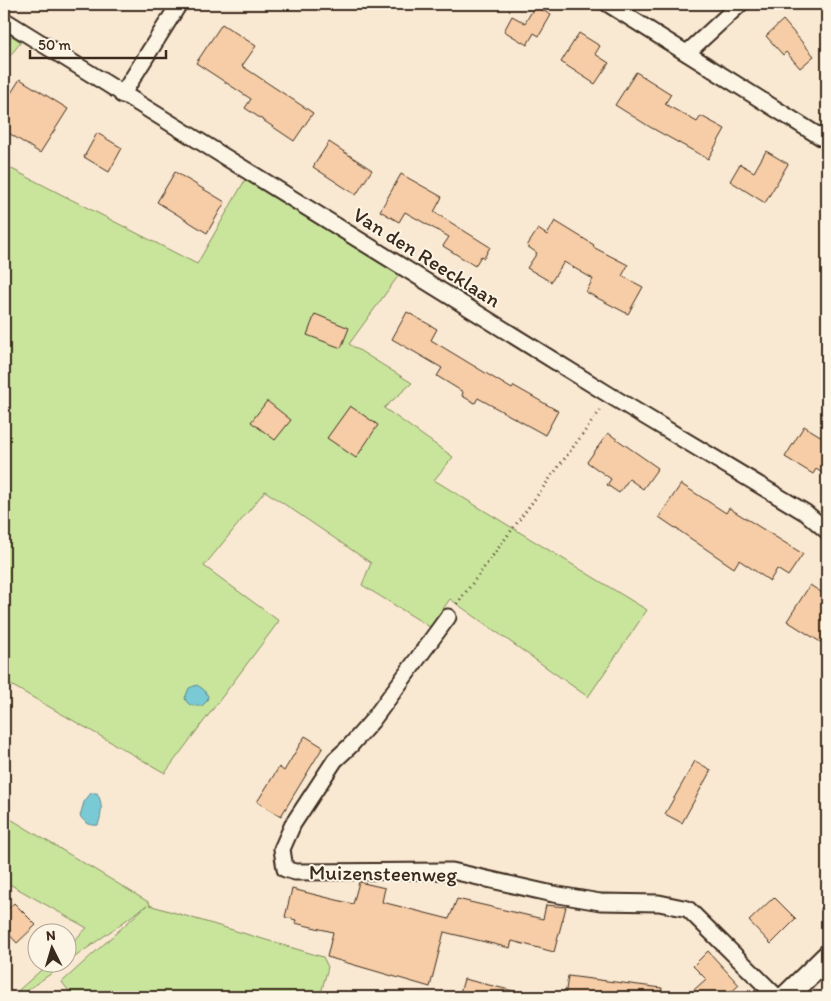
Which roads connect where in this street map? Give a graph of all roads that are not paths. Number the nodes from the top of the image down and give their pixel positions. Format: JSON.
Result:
{"nodes":[{"id":1,"x":179,"y":4,"type":"edge"},
{"id":2,"x":608,"y":4,"type":"edge"},
{"id":3,"x":740,"y":4,"type":"edge"},
{"id":4,"x":4,"y":20,"type":"edge"},
{"id":5,"x":687,"y":53,"type":"junction"},
{"id":6,"x":122,"y":95,"type":"junction"},
{"id":7,"x":827,"y":141,"type":"edge"},
{"id":8,"x":827,"y":531,"type":"edge"},
{"id":9,"x":448,"y":617,"type":"road end"},
{"id":10,"x":827,"y":957,"type":"edge"},
{"id":11,"x":777,"y":997,"type":"edge"},
{"id":12,"x":786,"y":997,"type":"edge"}],
"edges":[{"from":1,"to":6,"type":"street"},
{"from":2,"to":5,"type":"street"},
{"from":3,"to":5,"type":"street"},
{"from":4,"to":6,"type":"street","name":"Van den Reecklaan"},
{"from":5,"to":7,"type":"street"},
{"from":6,"to":8,"type":"street","name":"Van den Reecklaan"},
{"from":9,"to":11,"type":"street","name":"Muizensteenweg"},
{"from":10,"to":12,"type":"street"}]}
